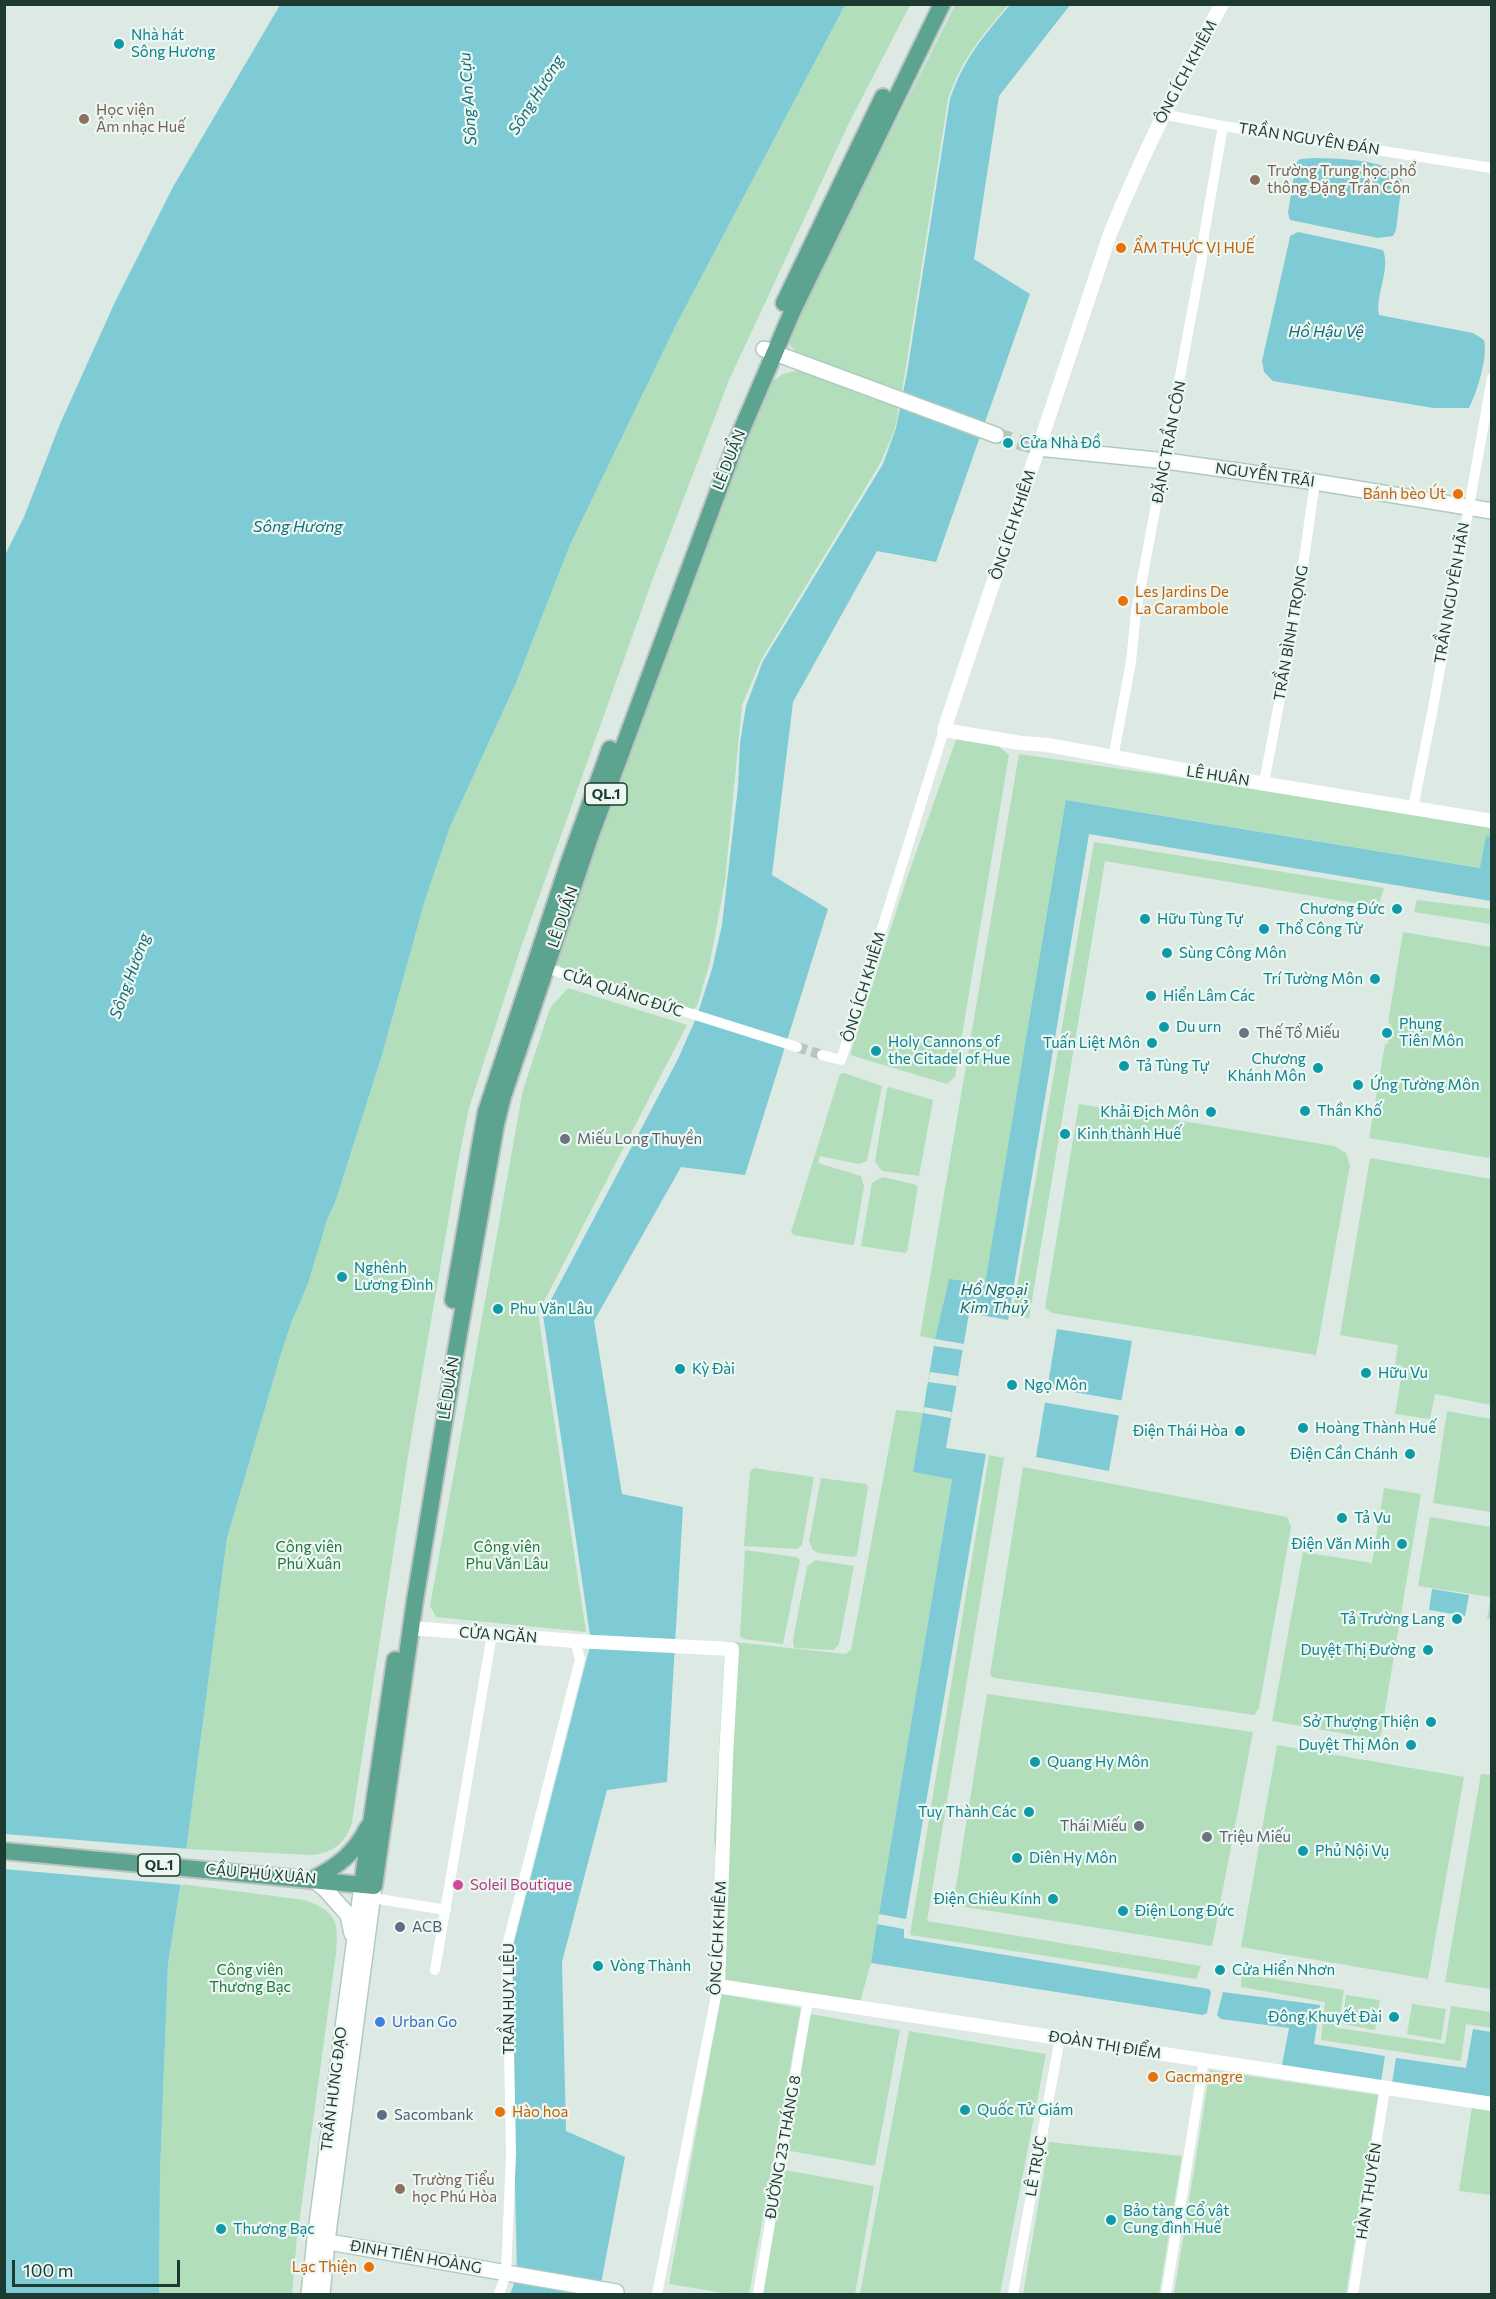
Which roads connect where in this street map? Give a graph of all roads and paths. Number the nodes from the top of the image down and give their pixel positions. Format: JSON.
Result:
{"nodes":[{"id":1,"x":929,"y":4,"type":"edge"},
{"id":2,"x":942,"y":4,"type":"edge"},
{"id":3,"x":1222,"y":4,"type":"edge"},
{"id":4,"x":1162,"y":114,"type":"junction"},
{"id":5,"x":1224,"y":126,"type":"junction"},
{"id":6,"x":1491,"y":168,"type":"edge"},
{"id":7,"x":770,"y":351,"type":"junction"},
{"id":8,"x":1491,"y":378,"type":"edge"},
{"id":9,"x":996,"y":435,"type":"tunnel mouth"},
{"id":10,"x":1038,"y":448,"type":"junction"},
{"id":11,"x":1166,"y":461,"type":"junction"},
{"id":12,"x":1315,"y":482,"type":"junction"},
{"id":13,"x":1467,"y":508,"type":"junction"},
{"id":14,"x":1491,"y":511,"type":"edge"},
{"id":15,"x":944,"y":730,"type":"junction"},
{"id":16,"x":1113,"y":758,"type":"junction"},
{"id":17,"x":1264,"y":783,"type":"junction"},
{"id":18,"x":1413,"y":808,"type":"junction"},
{"id":19,"x":1491,"y":820,"type":"edge"},
{"id":20,"x":540,"y":967,"type":"junction"},
{"id":21,"x":797,"y":1047,"type":"tunnel mouth"},
{"id":22,"x":822,"y":1055,"type":"tunnel mouth"},
{"id":23,"x":405,"y":1628,"type":"junction"},
{"id":24,"x":492,"y":1634,"type":"junction"},
{"id":25,"x":580,"y":1641,"type":"junction"},
{"id":26,"x":732,"y":1649,"type":"joint"},
{"id":27,"x":373,"y":1816,"type":"junction"},
{"id":28,"x":4,"y":1851,"type":"edge"},
{"id":29,"x":313,"y":1879,"type":"junction"},
{"id":30,"x":370,"y":1889,"type":"junction"},
{"id":31,"x":446,"y":1911,"type":"junction"},
{"id":32,"x":353,"y":1943,"type":"junction"},
{"id":33,"x":435,"y":1970,"type":"dead end"},
{"id":34,"x":718,"y":1986,"type":"junction"},
{"id":35,"x":808,"y":2000,"type":"junction"},
{"id":36,"x":1060,"y":2038,"type":"junction"},
{"id":37,"x":1204,"y":2060,"type":"junction"},
{"id":38,"x":1385,"y":2088,"type":"junction"},
{"id":39,"x":1491,"y":2104,"type":"edge"},
{"id":40,"x":321,"y":2240,"type":"junction"},
{"id":41,"x":511,"y":2275,"type":"junction"},
{"id":42,"x":616,"y":2292,"type":"dead end"},
{"id":43,"x":309,"y":2295,"type":"edge"},
{"id":44,"x":322,"y":2295,"type":"edge"},
{"id":45,"x":499,"y":2295,"type":"edge"},
{"id":46,"x":657,"y":2295,"type":"edge"},
{"id":47,"x":758,"y":2295,"type":"edge"},
{"id":48,"x":1013,"y":2295,"type":"edge"},
{"id":49,"x":1166,"y":2295,"type":"edge"},
{"id":50,"x":1353,"y":2295,"type":"edge"}],
"edges":[{"from":1,"to":7,"type":"main road","name":"LÊ DUẨN","number":"QL.1"},
{"from":2,"to":7,"type":"main road","name":"LÊ DUẨN","number":"QL.1"},
{"from":3,"to":4,"type":"street","name":"ÔNG ÍCH KHIÊM"},
{"from":4,"to":5,"type":"street","name":"TRẦN NGUYÊN ĐÁN"},
{"from":4,"to":10,"type":"street","name":"ÔNG ÍCH KHIÊM"},
{"from":5,"to":6,"type":"street","name":"TRẦN NGUYÊN ĐÁN"},
{"from":5,"to":11,"type":"street","name":"ĐẶNG TRẦN CÔN"},
{"from":7,"to":9,"type":"main road"},
{"from":7,"to":20,"type":"main road","name":"LÊ DUẨN","number":"QL.1"},
{"from":8,"to":13,"type":"street","name":"TRẦN NGUYÊN HÃN"},
{"from":10,"to":11,"type":"main road","name":"NGUYỄN TRÃI"},
{"from":10,"to":15,"type":"street","name":"ÔNG ÍCH KHIÊM"},
{"from":11,"to":12,"type":"main road","name":"NGUYỄN TRÃI"},
{"from":11,"to":16,"type":"street","name":"ĐẶNG TRẦN CÔN"},
{"from":12,"to":13,"type":"main road","name":"NGUYỄN TRÃI"},
{"from":12,"to":17,"type":"street","name":"TRẦN BÌNH TRỌNG"},
{"from":13,"to":14,"type":"main road","name":"NGUYỄN TRÃI"},
{"from":13,"to":18,"type":"street","name":"TRẦN NGUYÊN HÃN"},
{"from":15,"to":16,"type":"street","name":"LÊ HUÂN"},
{"from":15,"to":22,"type":"street","name":"ÔNG ÍCH KHIÊM"},
{"from":16,"to":17,"type":"street","name":"LÊ HUÂN"},
{"from":17,"to":18,"type":"street","name":"LÊ HUÂN"},
{"from":18,"to":19,"type":"street","name":"LÊ HUÂN"},
{"from":20,"to":21,"type":"street","name":"CỬA QUẢNG ĐỨC"},
{"from":20,"to":23,"type":"main road","name":"LÊ DUẨN","number":"QL.1"},
{"from":23,"to":24,"type":"street","name":"CỬA NGĂN"},
{"from":23,"to":27,"type":"main road","name":"LÊ DUẨN","number":"QL.1"},
{"from":23,"to":30,"type":"main road","name":"LÊ DUẨN","number":"QL.1"},
{"from":24,"to":25,"type":"street","name":"CỬA NGĂN"},
{"from":24,"to":31,"type":"street"},
{"from":25,"to":26,"type":"street","name":"CỬA NGĂN"},
{"from":25,"to":41,"type":"street","name":"TRẦN HUY LIỆU"},
{"from":26,"to":34,"type":"street","name":"ÔNG ÍCH KHIÊM"},
{"from":27,"to":29,"type":"main road","number":"QL.1"},
{"from":27,"to":30,"type":"main road","name":"LÊ DUẨN","number":"QL.1"},
{"from":28,"to":29,"type":"main road","name":"CẦU PHÚ XUÂN","number":"QL.1"},
{"from":29,"to":30,"type":"main road","name":"CẦU PHÚ XUÂN","number":"QL.1"},
{"from":29,"to":32,"type":"main road"},
{"from":30,"to":31,"type":"street"},
{"from":30,"to":32,"type":"main road","name":"TRẦN HƯNG ĐẠO"},
{"from":30,"to":40,"type":"main road","name":"TRẦN HƯNG ĐẠO"},
{"from":31,"to":33,"type":"street"},
{"from":32,"to":40,"type":"main road","name":"TRẦN HƯNG ĐẠO"},
{"from":34,"to":35,"type":"street","name":"ĐOÀN THỊ ĐIỂM"},
{"from":34,"to":46,"type":"street","name":"ÔNG ÍCH KHIÊM"},
{"from":35,"to":36,"type":"street","name":"ĐOÀN THỊ ĐIỂM"},
{"from":35,"to":47,"type":"street","name":"ĐƯỜNG 23 THÁNG 8"},
{"from":36,"to":37,"type":"street","name":"ĐOÀN THỊ ĐIỂM"},
{"from":36,"to":48,"type":"street","name":"LÊ TRỰC"},
{"from":37,"to":38,"type":"street","name":"ĐOÀN THỊ ĐIỂM"},
{"from":37,"to":49,"type":"street"},
{"from":38,"to":39,"type":"street","name":"ĐOÀN THỊ ĐIỂM"},
{"from":38,"to":50,"type":"street","name":"HÀN THUYÊN"},
{"from":40,"to":41,"type":"main road","name":"ĐINH TIÊN HOÀNG"},
{"from":40,"to":43,"type":"main road","name":"TRẦN HƯNG ĐẠO"},
{"from":40,"to":44,"type":"main road","name":"TRẦN HƯNG ĐẠO"},
{"from":41,"to":42,"type":"main road","name":"ĐINH TIÊN HOÀNG"},
{"from":41,"to":45,"type":"street","name":"TRẦN HUY LIỆU"}]}
